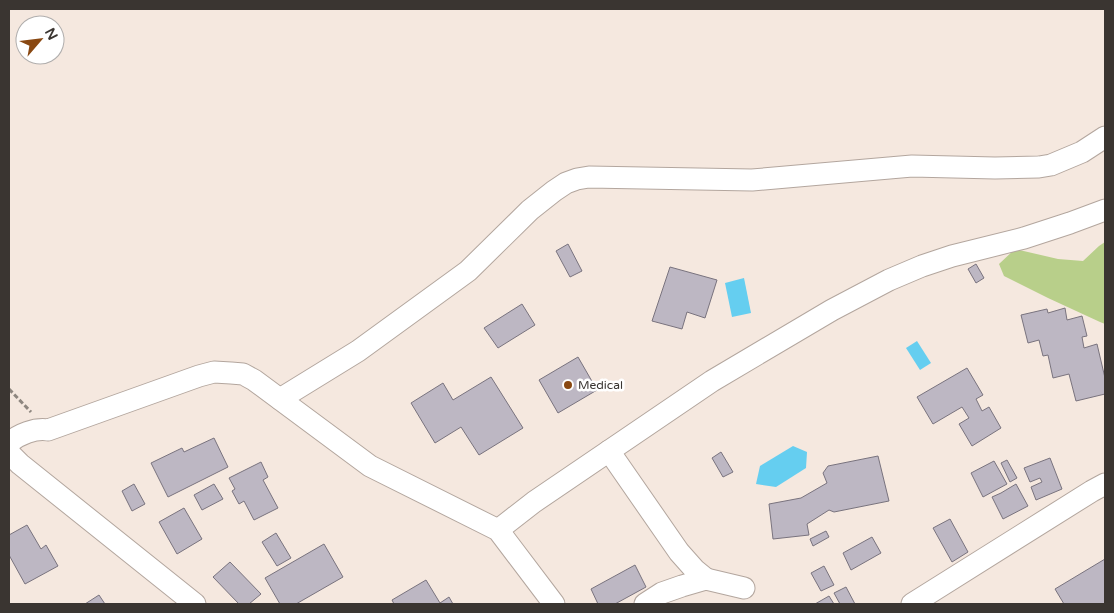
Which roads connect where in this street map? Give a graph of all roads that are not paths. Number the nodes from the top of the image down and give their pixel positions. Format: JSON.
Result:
{"nodes":[{"id":1,"x":1105,"y":137,"type":"edge"},
{"id":2,"x":1105,"y":210,"type":"edge"},
{"id":3,"x":280,"y":399,"type":"junction"},
{"id":4,"x":609,"y":451,"type":"junction"},
{"id":5,"x":1105,"y":484,"type":"edge"},
{"id":6,"x":498,"y":530,"type":"junction"},
{"id":7,"x":706,"y":579,"type":"junction"},
{"id":8,"x":744,"y":588,"type":"dead end"},
{"id":9,"x":194,"y":604,"type":"edge"},
{"id":10,"x":554,"y":604,"type":"edge"},
{"id":11,"x":645,"y":604,"type":"edge"},
{"id":12,"x":912,"y":604,"type":"edge"}],
"edges":[{"from":1,"to":3,"type":"street"},
{"from":2,"to":4,"type":"street"},
{"from":3,"to":6,"type":"street"},
{"from":3,"to":9,"type":"street"},
{"from":4,"to":6,"type":"street"},
{"from":4,"to":7,"type":"street"},
{"from":5,"to":12,"type":"street"},
{"from":6,"to":10,"type":"street"},
{"from":7,"to":8,"type":"street"},
{"from":7,"to":11,"type":"street"}]}
